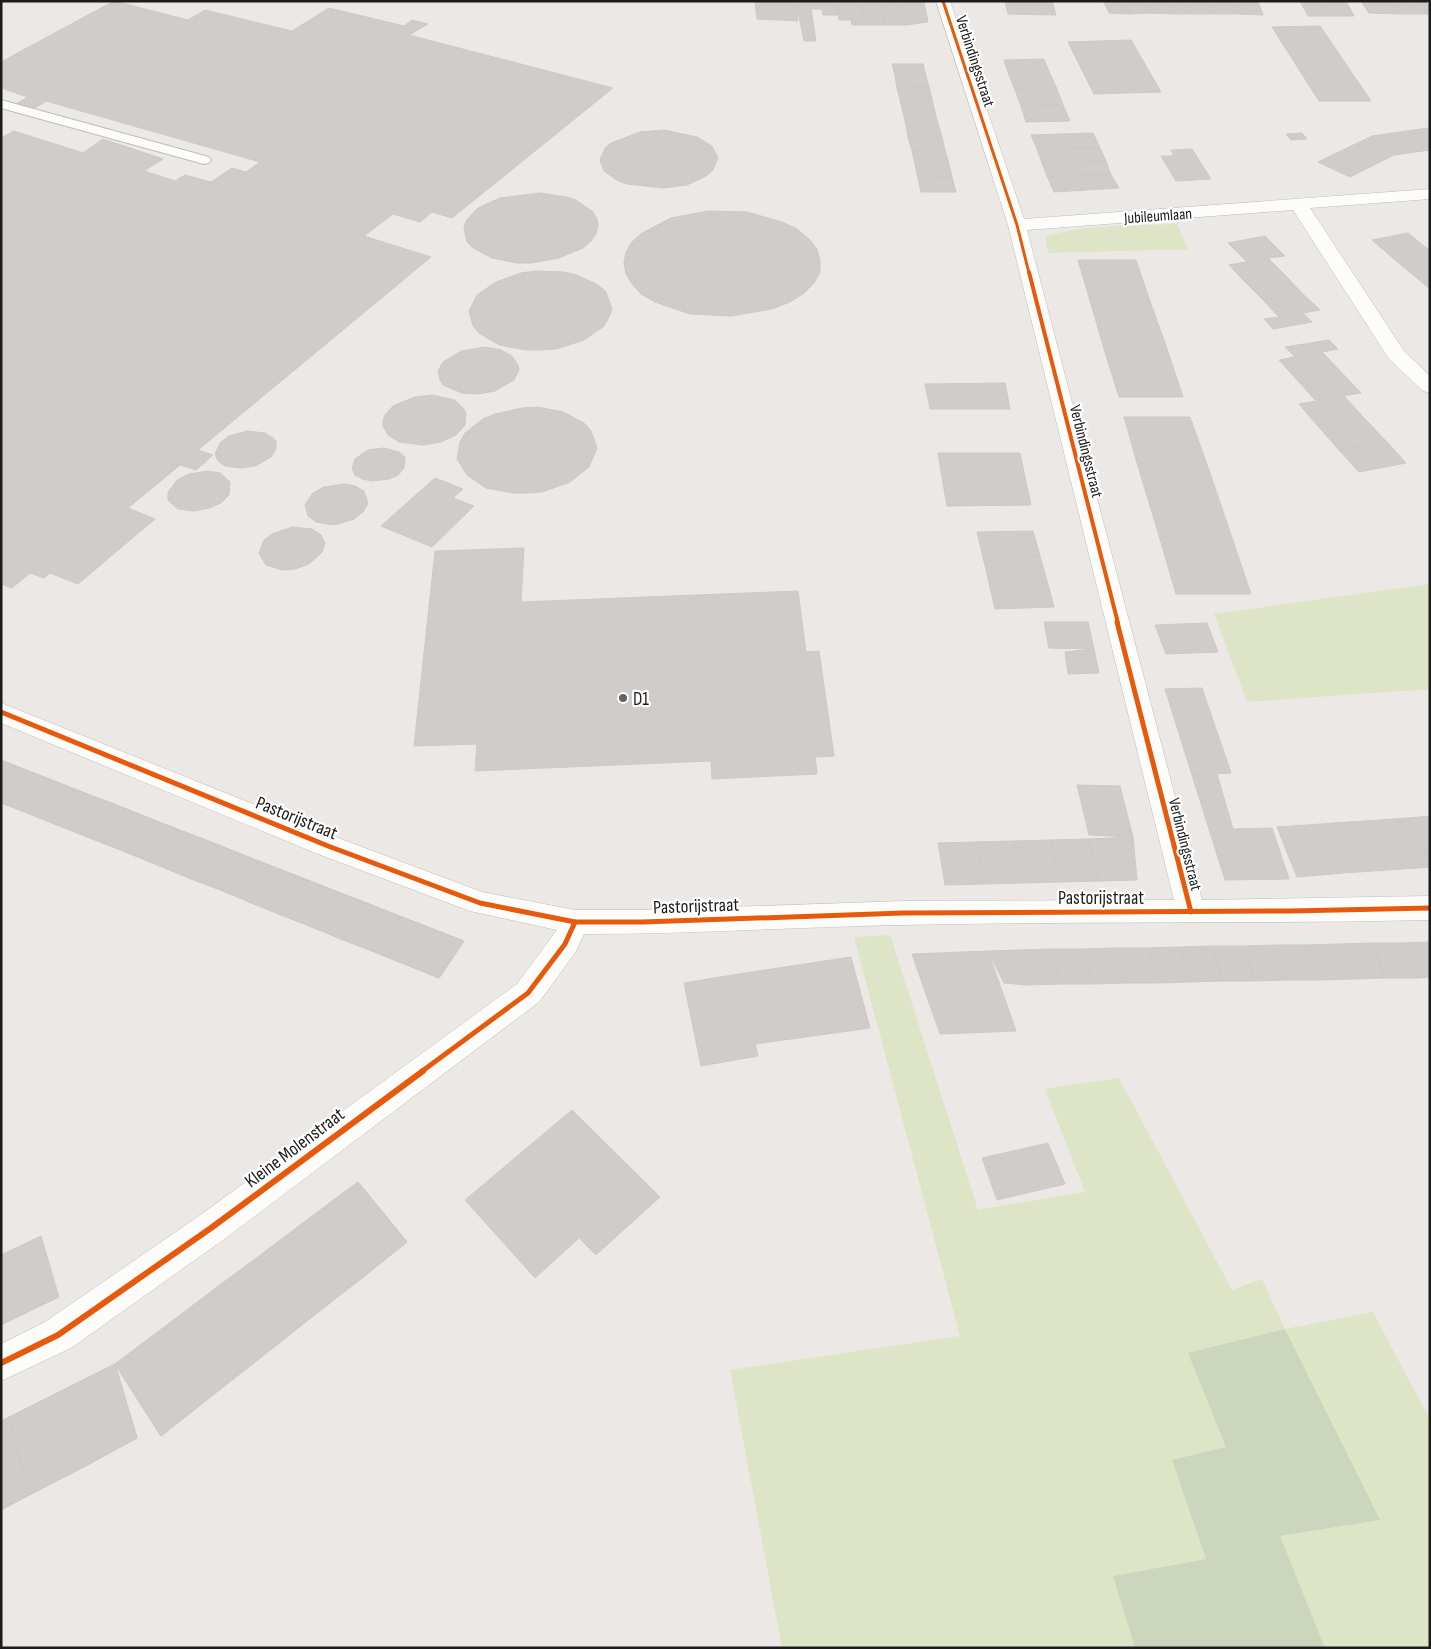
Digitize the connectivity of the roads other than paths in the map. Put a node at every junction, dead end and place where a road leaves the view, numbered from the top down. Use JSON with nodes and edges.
{"nodes":[{"id":1,"x":943,"y":1,"type":"edge"},
{"id":2,"x":1,"y":104,"type":"edge"},
{"id":3,"x":204,"y":160,"type":"dead end"},
{"id":4,"x":1430,"y":194,"type":"edge"},
{"id":5,"x":1299,"y":205,"type":"junction"},
{"id":6,"x":1017,"y":225,"type":"junction"},
{"id":7,"x":1430,"y":387,"type":"edge"},
{"id":8,"x":1,"y":712,"type":"edge"},
{"id":9,"x":1430,"y":908,"type":"edge"},
{"id":10,"x":1191,"y":912,"type":"junction"},
{"id":11,"x":574,"y":922,"type":"junction"},
{"id":12,"x":1,"y":1363,"type":"edge"}],
"edges":[{"from":1,"to":6,"type":"street","name":"Verbindingsstraat"},
{"from":2,"to":3,"type":"lane"},
{"from":4,"to":5,"type":"street","name":"Jubileumlaan"},
{"from":5,"to":6,"type":"street","name":"Jubileumlaan"},
{"from":5,"to":7,"type":"street"},
{"from":6,"to":10,"type":"street","name":"Verbindingsstraat"},
{"from":8,"to":11,"type":"street","name":"Pastorijstraat"},
{"from":9,"to":10,"type":"street","name":"Pastorijstraat"},
{"from":10,"to":11,"type":"street","name":"Pastorijstraat"},
{"from":11,"to":12,"type":"street","name":"Kleine Molenstraat"}]}
